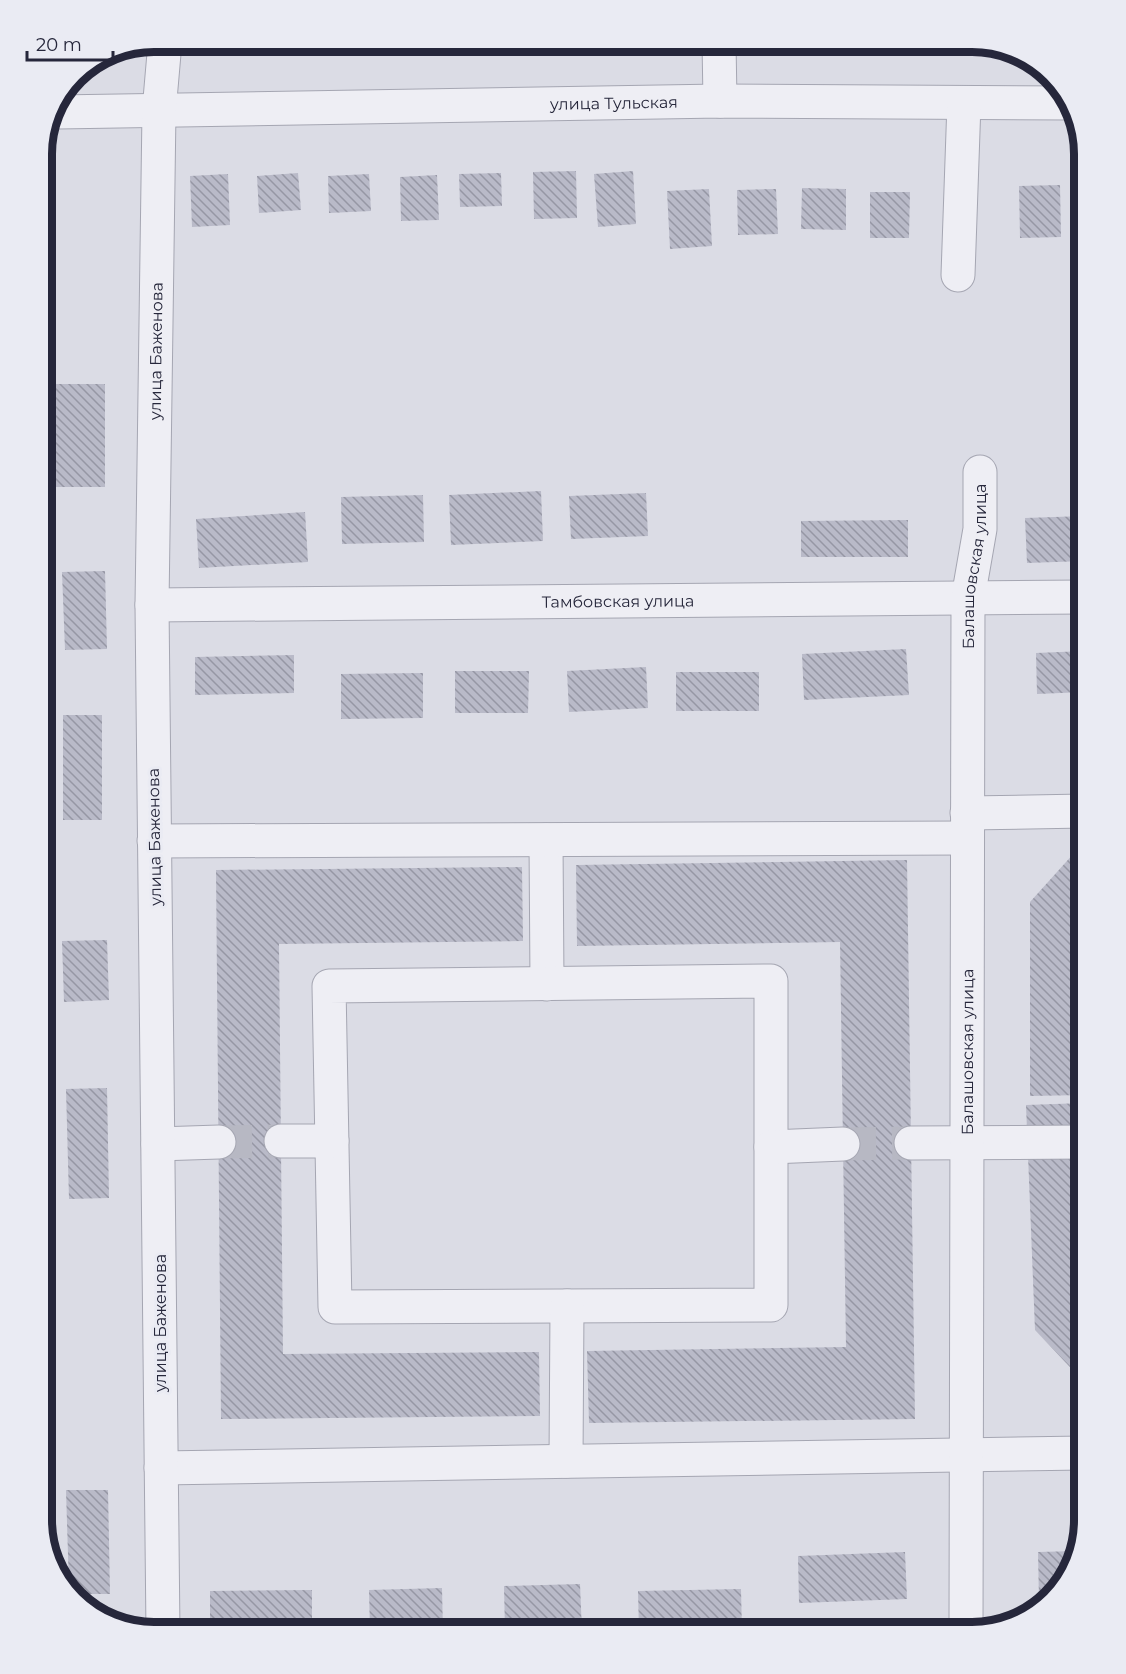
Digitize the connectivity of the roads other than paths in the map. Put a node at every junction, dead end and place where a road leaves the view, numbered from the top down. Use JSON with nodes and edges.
{"nodes":[{"id":1,"x":164,"y":52,"type":"edge"},
{"id":2,"x":719,"y":53,"type":"edge"},
{"id":3,"x":720,"y":101,"type":"junction"},
{"id":4,"x":964,"y":103,"type":"junction"},
{"id":5,"x":1059,"y":103,"type":"edge"},
{"id":6,"x":159,"y":111,"type":"junction"},
{"id":7,"x":62,"y":112,"type":"edge"},
{"id":8,"x":958,"y":275,"type":"dead end"},
{"id":9,"x":980,"y":472,"type":"dead end"},
{"id":10,"x":1073,"y":597,"type":"edge"},
{"id":11,"x":968,"y":598,"type":"junction"},
{"id":12,"x":152,"y":605,"type":"junction"},
{"id":13,"x":1073,"y":812,"type":"edge"},
{"id":14,"x":967,"y":825,"type":"junction"},
{"id":15,"x":546,"y":840,"type":"junction"},
{"id":16,"x":154,"y":841,"type":"junction"},
{"id":17,"x":547,"y":984,"type":"junction"},
{"id":18,"x":281,"y":1141,"type":"tunnel mouth"},
{"id":19,"x":332,"y":1141,"type":"junction"},
{"id":20,"x":219,"y":1142,"type":"tunnel mouth"},
{"id":21,"x":967,"y":1142,"type":"junction"},
{"id":22,"x":1073,"y":1142,"type":"edge"},
{"id":23,"x":911,"y":1143,"type":"tunnel mouth"},
{"id":24,"x":158,"y":1144,"type":"junction"},
{"id":25,"x":843,"y":1144,"type":"tunnel mouth"},
{"id":26,"x":771,"y":1147,"type":"junction"},
{"id":27,"x":567,"y":1306,"type":"junction"},
{"id":28,"x":967,"y":1453,"type":"junction"},
{"id":29,"x":1073,"y":1453,"type":"edge"},
{"id":30,"x":566,"y":1461,"type":"junction"},
{"id":31,"x":161,"y":1468,"type":"junction"},
{"id":32,"x":163,"y":1621,"type":"edge"},
{"id":33,"x":966,"y":1622,"type":"edge"}],
"edges":[{"from":1,"to":6,"type":"street","name":"улица Баженова"},
{"from":2,"to":3,"type":"street"},
{"from":3,"to":4,"type":"street","name":"улица Тульская"},
{"from":3,"to":6,"type":"street","name":"улица Тульская"},
{"from":4,"to":5,"type":"street","name":"улица Тульская"},
{"from":4,"to":8,"type":"street"},
{"from":6,"to":7,"type":"street","name":"улица Тульская"},
{"from":6,"to":12,"type":"street","name":"улица Баженова"},
{"from":9,"to":11,"type":"street","name":"Балашовская улица"},
{"from":10,"to":11,"type":"street","name":"Тамбовская улица"},
{"from":11,"to":12,"type":"street","name":"Тамбовская улица"},
{"from":11,"to":14,"type":"street","name":"Балашовская улица"},
{"from":12,"to":16,"type":"street","name":"улица Баженова"},
{"from":13,"to":14,"type":"street"},
{"from":14,"to":15,"type":"street"},
{"from":14,"to":21,"type":"street","name":"Балашовская улица"},
{"from":15,"to":16,"type":"street"},
{"from":15,"to":17,"type":"street"},
{"from":16,"to":24,"type":"street","name":"улица Баженова"},
{"from":17,"to":19,"type":"street"},
{"from":17,"to":26,"type":"street"},
{"from":18,"to":19,"type":"street"},
{"from":19,"to":27,"type":"street"},
{"from":20,"to":24,"type":"street"},
{"from":21,"to":22,"type":"street"},
{"from":21,"to":23,"type":"street"},
{"from":21,"to":28,"type":"street","name":"Балашовская улица"},
{"from":24,"to":31,"type":"street","name":"улица Баженова"},
{"from":25,"to":26,"type":"street"},
{"from":26,"to":27,"type":"street"},
{"from":27,"to":30,"type":"street"},
{"from":28,"to":29,"type":"street"},
{"from":28,"to":30,"type":"street"},
{"from":28,"to":33,"type":"street","name":"Балашовская улица"},
{"from":30,"to":31,"type":"street"},
{"from":31,"to":32,"type":"street","name":"улица Баженова"}]}
